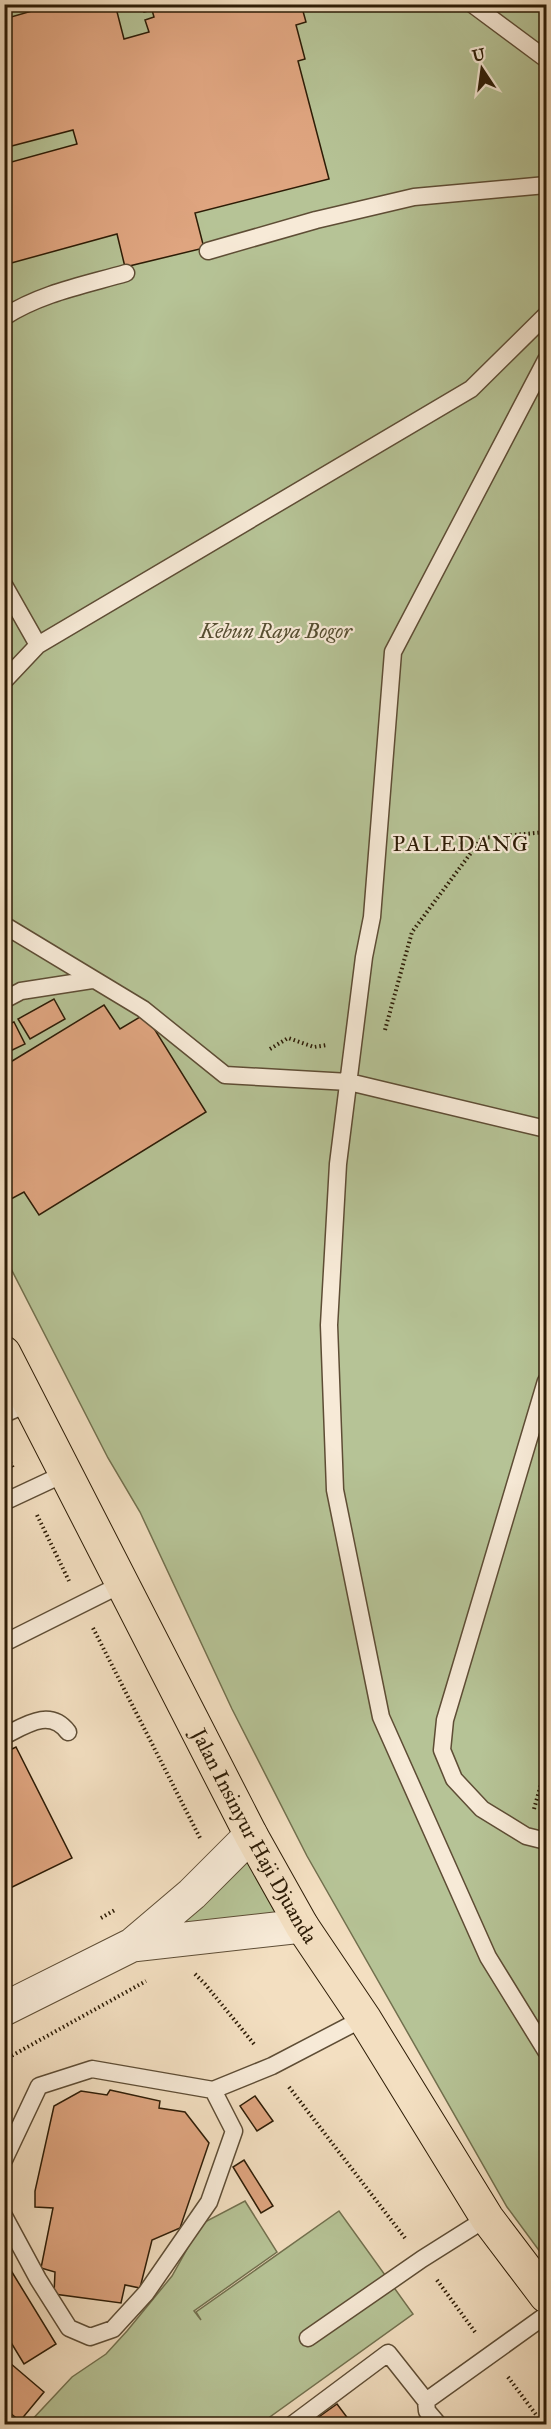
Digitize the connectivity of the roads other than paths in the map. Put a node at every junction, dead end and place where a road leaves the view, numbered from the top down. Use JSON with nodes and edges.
{"nodes":[{"id":1,"x":472,"y":4,"type":"edge"},
{"id":2,"x":546,"y":59,"type":"edge"},
{"id":3,"x":546,"y":186,"type":"edge"},
{"id":4,"x":207,"y":251,"type":"dead end"},
{"id":5,"x":126,"y":273,"type":"dead end"},
{"id":6,"x":546,"y":315,"type":"edge"},
{"id":7,"x":4,"y":317,"type":"edge"},
{"id":8,"x":546,"y":360,"type":"edge"},
{"id":9,"x":4,"y":585,"type":"edge"},
{"id":10,"x":38,"y":645,"type":"junction"},
{"id":11,"x":4,"y":681,"type":"edge"},
{"id":12,"x":4,"y":925,"type":"edge"},
{"id":13,"x":92,"y":980,"type":"junction"},
{"id":14,"x":4,"y":1000,"type":"edge"},
{"id":15,"x":349,"y":1082,"type":"junction"},
{"id":16,"x":546,"y":1129,"type":"edge"},
{"id":17,"x":546,"y":1381,"type":"edge"},
{"id":18,"x":12,"y":1387,"type":"edge"},
{"id":19,"x":66,"y":1473,"type":"junction"},
{"id":20,"x":4,"y":1502,"type":"edge"},
{"id":21,"x":122,"y":1584,"type":"junction"},
{"id":22,"x":4,"y":1643,"type":"edge"},
{"id":23,"x":68,"y":1732,"type":"dead end"},
{"id":24,"x":4,"y":1736,"type":"edge"},
{"id":25,"x":251,"y":1835,"type":"junction"},
{"id":26,"x":546,"y":1841,"type":"edge"},
{"id":27,"x":302,"y":1926,"type":"junction"},
{"id":28,"x":132,"y":1945,"type":"junction"},
{"id":29,"x":4,"y":2009,"type":"edge"},
{"id":30,"x":364,"y":2018,"type":"junction"},
{"id":31,"x":546,"y":2051,"type":"edge"},
{"id":32,"x":213,"y":2090,"type":"junction"},
{"id":33,"x":4,"y":2160,"type":"edge"},
{"id":34,"x":4,"y":2216,"type":"edge"},
{"id":35,"x":487,"y":2218,"type":"junction"},
{"id":36,"x":546,"y":2296,"type":"edge"},
{"id":37,"x":546,"y":2315,"type":"edge"},
{"id":38,"x":308,"y":2338,"type":"dead end"},
{"id":39,"x":426,"y":2401,"type":"junction"},
{"id":40,"x":293,"y":2424,"type":"edge"},
{"id":41,"x":438,"y":2424,"type":"edge"}],
"edges":[{"from":1,"to":2,"type":"lane"},
{"from":3,"to":4,"type":"lane"},
{"from":5,"to":7,"type":"lane"},
{"from":6,"to":10,"type":"lane"},
{"from":8,"to":15,"type":"lane"},
{"from":9,"to":10,"type":"lane"},
{"from":10,"to":11,"type":"lane"},
{"from":12,"to":13,"type":"lane"},
{"from":13,"to":14,"type":"lane"},
{"from":13,"to":15,"type":"lane"},
{"from":15,"to":16,"type":"lane"},
{"from":15,"to":31,"type":"lane"},
{"from":17,"to":26,"type":"lane"},
{"from":18,"to":19,"type":"main road","name":"Jalan Insinyur Haji Djuanda"},
{"from":19,"to":20,"type":"lane"},
{"from":19,"to":21,"type":"main road","name":"Jalan Insinyur Haji Djuanda"},
{"from":21,"to":22,"type":"lane"},
{"from":21,"to":25,"type":"main road","name":"Jalan Insinyur Haji Djuanda"},
{"from":23,"to":24,"type":"lane"},
{"from":25,"to":27,"type":"main road","name":"Jalan Insinyur Haji Djuanda"},
{"from":25,"to":28,"type":"street"},
{"from":27,"to":28,"type":"street"},
{"from":27,"to":30,"type":"main road","name":"Jalan Insinyur Haji Djuanda"},
{"from":28,"to":29,"type":"street"},
{"from":30,"to":32,"type":"lane"},
{"from":30,"to":35,"type":"main road","name":"Jalan Insinyur Haji Djuanda"},
{"from":32,"to":33,"type":"lane"},
{"from":32,"to":34,"type":"lane"},
{"from":35,"to":36,"type":"main road","name":"Jalan Insinyur Haji Djuanda"},
{"from":35,"to":38,"type":"lane"},
{"from":37,"to":39,"type":"lane"},
{"from":39,"to":40,"type":"lane"},
{"from":39,"to":41,"type":"lane"}]}
